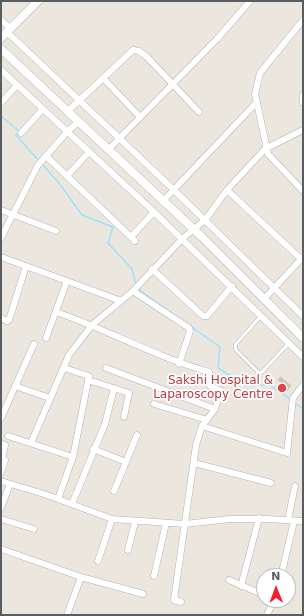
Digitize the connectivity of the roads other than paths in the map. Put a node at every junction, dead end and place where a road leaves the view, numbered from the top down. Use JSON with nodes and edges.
{"nodes":[{"id":1,"x":38,"y":1,"type":"edge"},
{"id":2,"x":250,"y":1,"type":"edge"},
{"id":3,"x":1,"y":20,"type":"edge"},
{"id":4,"x":303,"y":20,"type":"edge"},
{"id":5,"x":8,"y":30,"type":"junction"},
{"id":6,"x":1,"y":38,"type":"edge"},
{"id":7,"x":1,"y":49,"type":"edge"},
{"id":8,"x":1,"y":70,"type":"edge"},
{"id":9,"x":103,"y":78,"type":"junction"},
{"id":10,"x":173,"y":84,"type":"junction"},
{"id":11,"x":18,"y":85,"type":"junction"},
{"id":12,"x":303,"y":95,"type":"edge"},
{"id":13,"x":79,"y":100,"type":"junction"},
{"id":14,"x":1,"y":103,"type":"edge"},
{"id":15,"x":256,"y":103,"type":"junction"},
{"id":16,"x":303,"y":103,"type":"edge"},
{"id":17,"x":43,"y":109,"type":"junction"},
{"id":18,"x":68,"y":111,"type":"junction"},
{"id":19,"x":199,"y":112,"type":"dead end"},
{"id":20,"x":140,"y":117,"type":"junction"},
{"id":21,"x":79,"y":121,"type":"junction"},
{"id":22,"x":303,"y":130,"type":"edge"},
{"id":23,"x":67,"y":132,"type":"junction"},
{"id":24,"x":21,"y":133,"type":"dead end"},
{"id":25,"x":120,"y":138,"type":"junction"},
{"id":26,"x":109,"y":149,"type":"junction"},
{"id":27,"x":266,"y":149,"type":"junction"},
{"id":28,"x":89,"y":152,"type":"junction"},
{"id":29,"x":42,"y":161,"type":"junction"},
{"id":30,"x":67,"y":176,"type":"junction"},
{"id":31,"x":174,"y":190,"type":"junction"},
{"id":32,"x":227,"y":190,"type":"junction"},
{"id":33,"x":303,"y":191,"type":"edge"},
{"id":34,"x":163,"y":201,"type":"junction"},
{"id":35,"x":1,"y":210,"type":"edge"},
{"id":36,"x":154,"y":212,"type":"junction"},
{"id":37,"x":13,"y":214,"type":"junction"},
{"id":38,"x":205,"y":220,"type":"junction"},
{"id":39,"x":193,"y":229,"type":"junction"},
{"id":40,"x":56,"y":231,"type":"dead end"},
{"id":41,"x":1,"y":238,"type":"edge"},
{"id":42,"x":182,"y":239,"type":"junction"},
{"id":43,"x":1,"y":257,"type":"edge"},
{"id":44,"x":302,"y":258,"type":"edge"},
{"id":45,"x":26,"y":266,"type":"junction"},
{"id":46,"x":152,"y":269,"type":"junction"},
{"id":47,"x":68,"y":281,"type":"junction"},
{"id":48,"x":232,"y":286,"type":"junction"},
{"id":49,"x":274,"y":288,"type":"junction"},
{"id":50,"x":133,"y":291,"type":"junction"},
{"id":51,"x":264,"y":299,"type":"junction"},
{"id":52,"x":121,"y":301,"type":"junction"},
{"id":53,"x":56,"y":312,"type":"junction"},
{"id":54,"x":261,"y":316,"type":"junction"},
{"id":55,"x":303,"y":316,"type":"edge"},
{"id":56,"x":2,"y":319,"type":"edge"},
{"id":57,"x":92,"y":325,"type":"junction"},
{"id":58,"x":1,"y":326,"type":"edge"},
{"id":59,"x":46,"y":338,"type":"dead end"},
{"id":60,"x":303,"y":338,"type":"edge"},
{"id":61,"x":289,"y":343,"type":"junction"},
{"id":62,"x":34,"y":344,"type":"dead end"},
{"id":63,"x":303,"y":357,"type":"edge"},
{"id":64,"x":180,"y":364,"type":"junction"},
{"id":65,"x":64,"y":368,"type":"junction"},
{"id":66,"x":106,"y":368,"type":"dead end"},
{"id":67,"x":88,"y":380,"type":"junction"},
{"id":68,"x":303,"y":385,"type":"edge"},
{"id":69,"x":16,"y":386,"type":"junction"},
{"id":70,"x":114,"y":388,"type":"junction"},
{"id":71,"x":50,"y":398,"type":"junction"},
{"id":72,"x":154,"y":404,"type":"dead end"},
{"id":73,"x":215,"y":409,"type":"junction"},
{"id":74,"x":124,"y":417,"type":"dead end"},
{"id":75,"x":1,"y":418,"type":"edge"},
{"id":76,"x":207,"y":420,"type":"junction"},
{"id":77,"x":202,"y":426,"type":"junction"},
{"id":78,"x":138,"y":435,"type":"dead end"},
{"id":79,"x":8,"y":436,"type":"dead end"},
{"id":80,"x":31,"y":443,"type":"junction"},
{"id":81,"x":1,"y":444,"type":"edge"},
{"id":82,"x":93,"y":449,"type":"junction"},
{"id":83,"x":73,"y":457,"type":"junction"},
{"id":84,"x":126,"y":462,"type":"junction"},
{"id":85,"x":194,"y":463,"type":"junction"},
{"id":86,"x":1,"y":472,"type":"edge"},
{"id":87,"x":1,"y":482,"type":"edge"},
{"id":88,"x":271,"y":483,"type":"dead end"},
{"id":89,"x":10,"y":484,"type":"junction"},
{"id":90,"x":294,"y":486,"type":"dead end"},
{"id":91,"x":114,"y":491,"type":"dead end"},
{"id":92,"x":58,"y":499,"type":"junction"},
{"id":93,"x":72,"y":504,"type":"junction"},
{"id":94,"x":1,"y":508,"type":"edge"},
{"id":95,"x":259,"y":518,"type":"junction"},
{"id":96,"x":1,"y":519,"type":"edge"},
{"id":97,"x":112,"y":519,"type":"junction"},
{"id":98,"x":291,"y":520,"type":"junction"},
{"id":99,"x":303,"y":521,"type":"edge"},
{"id":100,"x":135,"y":522,"type":"junction"},
{"id":101,"x":166,"y":522,"type":"junction"},
{"id":102,"x":185,"y":524,"type":"junction"},
{"id":103,"x":34,"y":529,"type":"dead end"},
{"id":104,"x":1,"y":549,"type":"edge"},
{"id":105,"x":128,"y":550,"type":"dead end"},
{"id":106,"x":98,"y":561,"type":"dead end"},
{"id":107,"x":282,"y":568,"type":"edge"},
{"id":108,"x":154,"y":576,"type":"dead end"},
{"id":109,"x":81,"y":577,"type":"junction"},
{"id":110,"x":229,"y":580,"type":"dead end"},
{"id":111,"x":241,"y":586,"type":"junction"},
{"id":112,"x":256,"y":592,"type":"edge"},
{"id":113,"x":143,"y":594,"type":"dead end"},
{"id":114,"x":181,"y":602,"type":"dead end"},
{"id":115,"x":67,"y":615,"type":"edge"}],
"edges":[{"from":1,"to":5,"type":"main road"},
{"from":2,"to":10,"type":"street"},
{"from":3,"to":5,"type":"street"},
{"from":4,"to":15,"type":"street"},
{"from":5,"to":6,"type":"main road"},
{"from":5,"to":13,"type":"street"},
{"from":7,"to":18,"type":"main road"},
{"from":8,"to":11,"type":"street"},
{"from":9,"to":10,"type":"street"},
{"from":9,"to":13,"type":"street"},
{"from":9,"to":20,"type":"street"},
{"from":10,"to":19,"type":"street"},
{"from":10,"to":20,"type":"street"},
{"from":11,"to":14,"type":"street"},
{"from":11,"to":17,"type":"street"},
{"from":12,"to":16,"type":"street"},
{"from":13,"to":18,"type":"street"},
{"from":13,"to":25,"type":"street"},
{"from":15,"to":27,"type":"street"},
{"from":15,"to":31,"type":"street"},
{"from":17,"to":23,"type":"street"},
{"from":17,"to":24,"type":"street"},
{"from":18,"to":21,"type":"main road"},
{"from":20,"to":25,"type":"street"},
{"from":21,"to":23,"type":"street"},
{"from":21,"to":26,"type":"main road"},
{"from":22,"to":27,"type":"street"},
{"from":23,"to":28,"type":"street"},
{"from":23,"to":29,"type":"street"},
{"from":25,"to":26,"type":"street"},
{"from":25,"to":31,"type":"street"},
{"from":26,"to":34,"type":"main road"},
{"from":27,"to":32,"type":"street"},
{"from":27,"to":33,"type":"street"},
{"from":28,"to":30,"type":"street"},
{"from":28,"to":36,"type":"street"},
{"from":29,"to":30,"type":"street"},
{"from":29,"to":37,"type":"street"},
{"from":30,"to":36,"type":"street"},
{"from":31,"to":34,"type":"street"},
{"from":31,"to":38,"type":"street"},
{"from":32,"to":38,"type":"street"},
{"from":32,"to":44,"type":"street"},
{"from":34,"to":39,"type":"main road"},
{"from":35,"to":37,"type":"street"},
{"from":36,"to":42,"type":"street"},
{"from":37,"to":40,"type":"street"},
{"from":37,"to":41,"type":"street"},
{"from":38,"to":39,"type":"street"},
{"from":38,"to":49,"type":"street"},
{"from":39,"to":42,"type":"street"},
{"from":39,"to":51,"type":"main road"},
{"from":42,"to":46,"type":"street"},
{"from":42,"to":48,"type":"street"},
{"from":43,"to":45,"type":"street"},
{"from":44,"to":49,"type":"street"},
{"from":45,"to":47,"type":"street"},
{"from":45,"to":56,"type":"street"},
{"from":46,"to":48,"type":"street"},
{"from":46,"to":50,"type":"street"},
{"from":47,"to":52,"type":"street"},
{"from":47,"to":53,"type":"street"},
{"from":48,"to":54,"type":"street"},
{"from":49,"to":51,"type":"street"},
{"from":49,"to":55,"type":"street"},
{"from":50,"to":52,"type":"street"},
{"from":50,"to":64,"type":"street"},
{"from":51,"to":60,"type":"main road"},
{"from":52,"to":57,"type":"street"},
{"from":53,"to":57,"type":"street"},
{"from":53,"to":59,"type":"street"},
{"from":54,"to":61,"type":"street"},
{"from":54,"to":61,"type":"lane"},
{"from":56,"to":58,"type":"street"},
{"from":57,"to":64,"type":"street"},
{"from":57,"to":65,"type":"street"},
{"from":61,"to":63,"type":"street"},
{"from":62,"to":69,"type":"street"},
{"from":64,"to":73,"type":"street"},
{"from":65,"to":67,"type":"street"},
{"from":65,"to":71,"type":"street"},
{"from":66,"to":73,"type":"street"},
{"from":67,"to":70,"type":"street"},
{"from":67,"to":83,"type":"street"},
{"from":68,"to":77,"type":"street"},
{"from":69,"to":71,"type":"street"},
{"from":69,"to":75,"type":"street"},
{"from":70,"to":74,"type":"street"},
{"from":70,"to":82,"type":"street"},
{"from":71,"to":80,"type":"street"},
{"from":72,"to":76,"type":"street"},
{"from":73,"to":76,"type":"street"},
{"from":76,"to":77,"type":"street"},
{"from":77,"to":85,"type":"street"},
{"from":78,"to":84,"type":"street"},
{"from":79,"to":80,"type":"street"},
{"from":80,"to":83,"type":"street"},
{"from":81,"to":86,"type":"street"},
{"from":82,"to":84,"type":"street"},
{"from":82,"to":93,"type":"street"},
{"from":83,"to":92,"type":"street"},
{"from":84,"to":91,"type":"street"},
{"from":85,"to":88,"type":"street"},
{"from":85,"to":102,"type":"street"},
{"from":87,"to":89,"type":"street"},
{"from":89,"to":92,"type":"street"},
{"from":89,"to":94,"type":"street"},
{"from":90,"to":98,"type":"street"},
{"from":92,"to":93,"type":"street"},
{"from":93,"to":97,"type":"street"},
{"from":95,"to":98,"type":"street"},
{"from":95,"to":102,"type":"street"},
{"from":95,"to":111,"type":"street"},
{"from":96,"to":103,"type":"street"},
{"from":97,"to":100,"type":"street"},
{"from":97,"to":106,"type":"street"},
{"from":98,"to":99,"type":"street"},
{"from":98,"to":107,"type":"street"},
{"from":100,"to":101,"type":"street"},
{"from":100,"to":105,"type":"street"},
{"from":101,"to":102,"type":"street"},
{"from":101,"to":108,"type":"street"},
{"from":102,"to":114,"type":"street"},
{"from":104,"to":109,"type":"street"},
{"from":109,"to":113,"type":"street"},
{"from":109,"to":115,"type":"street"},
{"from":110,"to":111,"type":"street"},
{"from":111,"to":112,"type":"street"}]}
